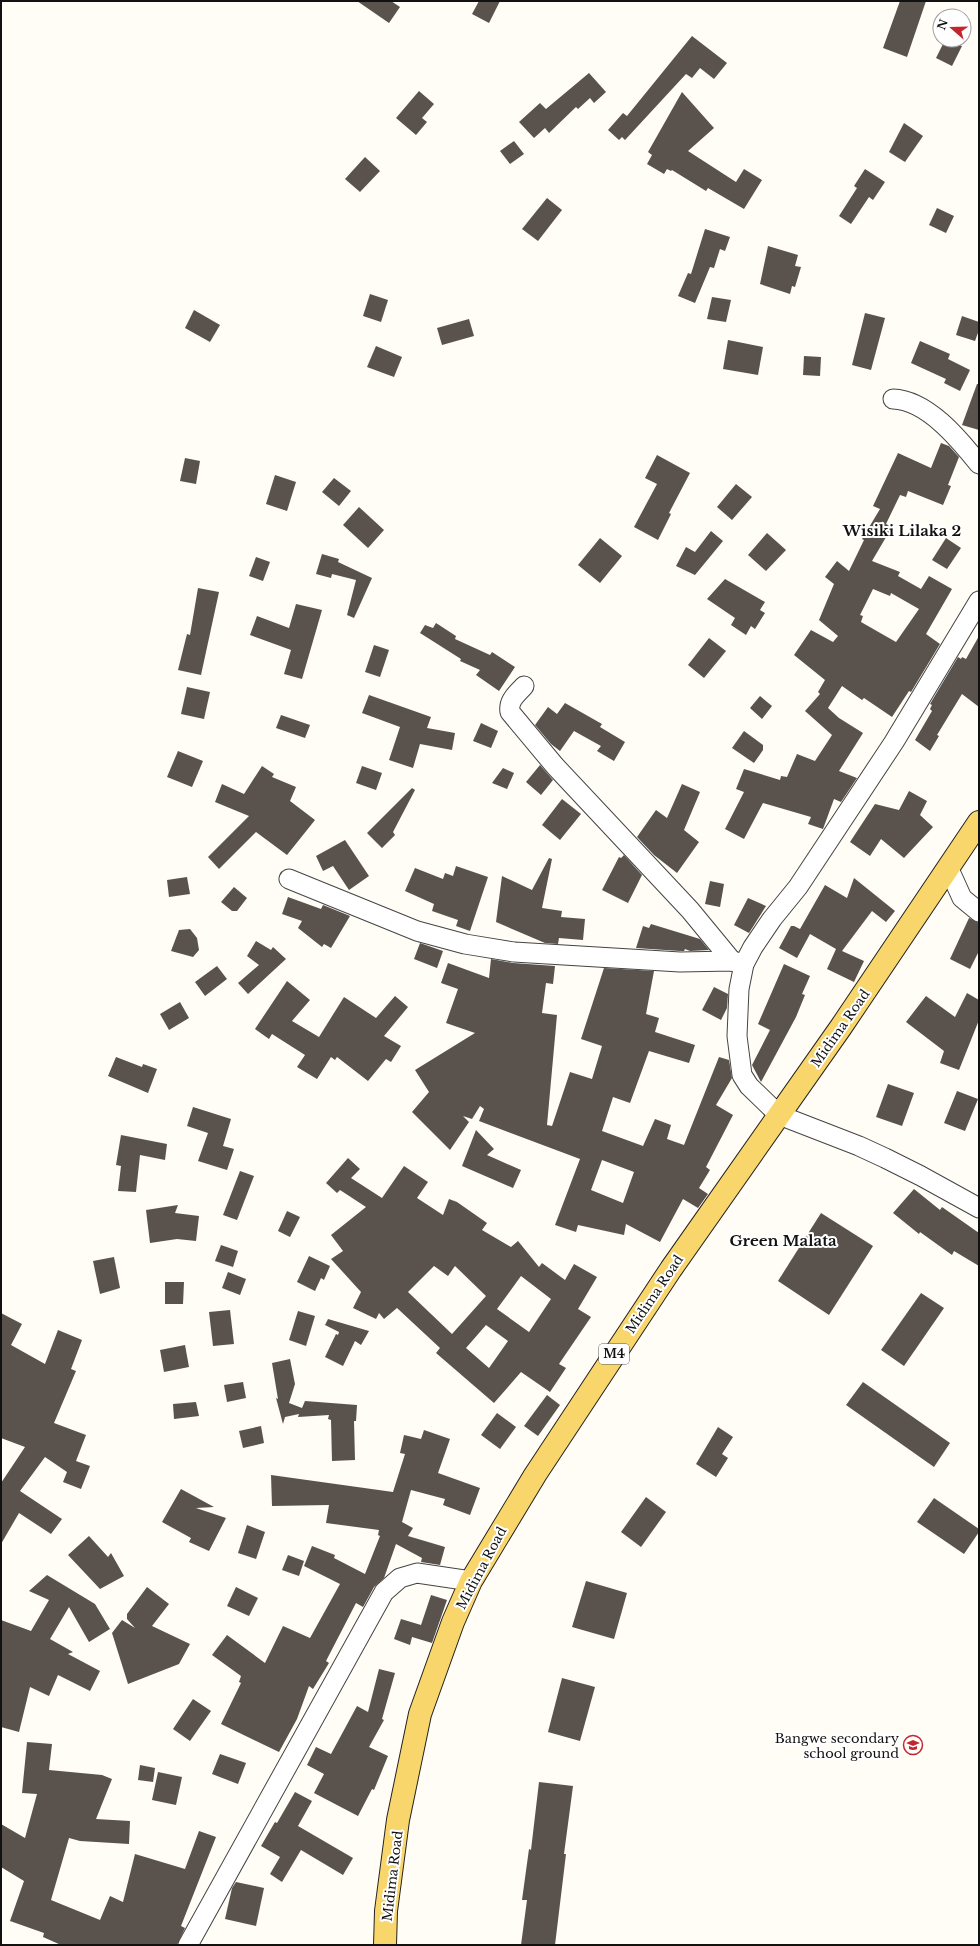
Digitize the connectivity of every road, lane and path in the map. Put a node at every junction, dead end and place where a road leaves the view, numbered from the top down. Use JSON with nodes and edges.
{"nodes":[{"id":1,"x":893,"y":399,"type":"dead end"},
{"id":2,"x":979,"y":464,"type":"edge"},
{"id":3,"x":979,"y":601,"type":"edge"},
{"id":4,"x":524,"y":686,"type":"dead end"},
{"id":5,"x":979,"y":822,"type":"edge"},
{"id":6,"x":948,"y":867,"type":"junction"},
{"id":7,"x":289,"y":879,"type":"dead end"},
{"id":8,"x":979,"y":912,"type":"edge"},
{"id":9,"x":738,"y":962,"type":"junction"},
{"id":10,"x":779,"y":1115,"type":"junction"},
{"id":11,"x":979,"y":1208,"type":"edge"},
{"id":12,"x":470,"y":1581,"type":"junction"},
{"id":13,"x":188,"y":1945,"type":"edge"},
{"id":14,"x":385,"y":1945,"type":"edge"}],
"edges":[{"from":1,"to":2,"type":"street"},
{"from":3,"to":9,"type":"street"},
{"from":4,"to":9,"type":"street"},
{"from":5,"to":6,"type":"main road","name":"Midima Road","number":"M4"},
{"from":6,"to":8,"type":"street"},
{"from":6,"to":10,"type":"main road","name":"Midima Road","number":"M4"},
{"from":7,"to":9,"type":"street"},
{"from":9,"to":10,"type":"street"},
{"from":10,"to":11,"type":"street"},
{"from":10,"to":12,"type":"main road","name":"Midima Road","number":"M4"},
{"from":12,"to":13,"type":"street"},
{"from":12,"to":14,"type":"main road","name":"Midima Road","number":"M4"}]}
